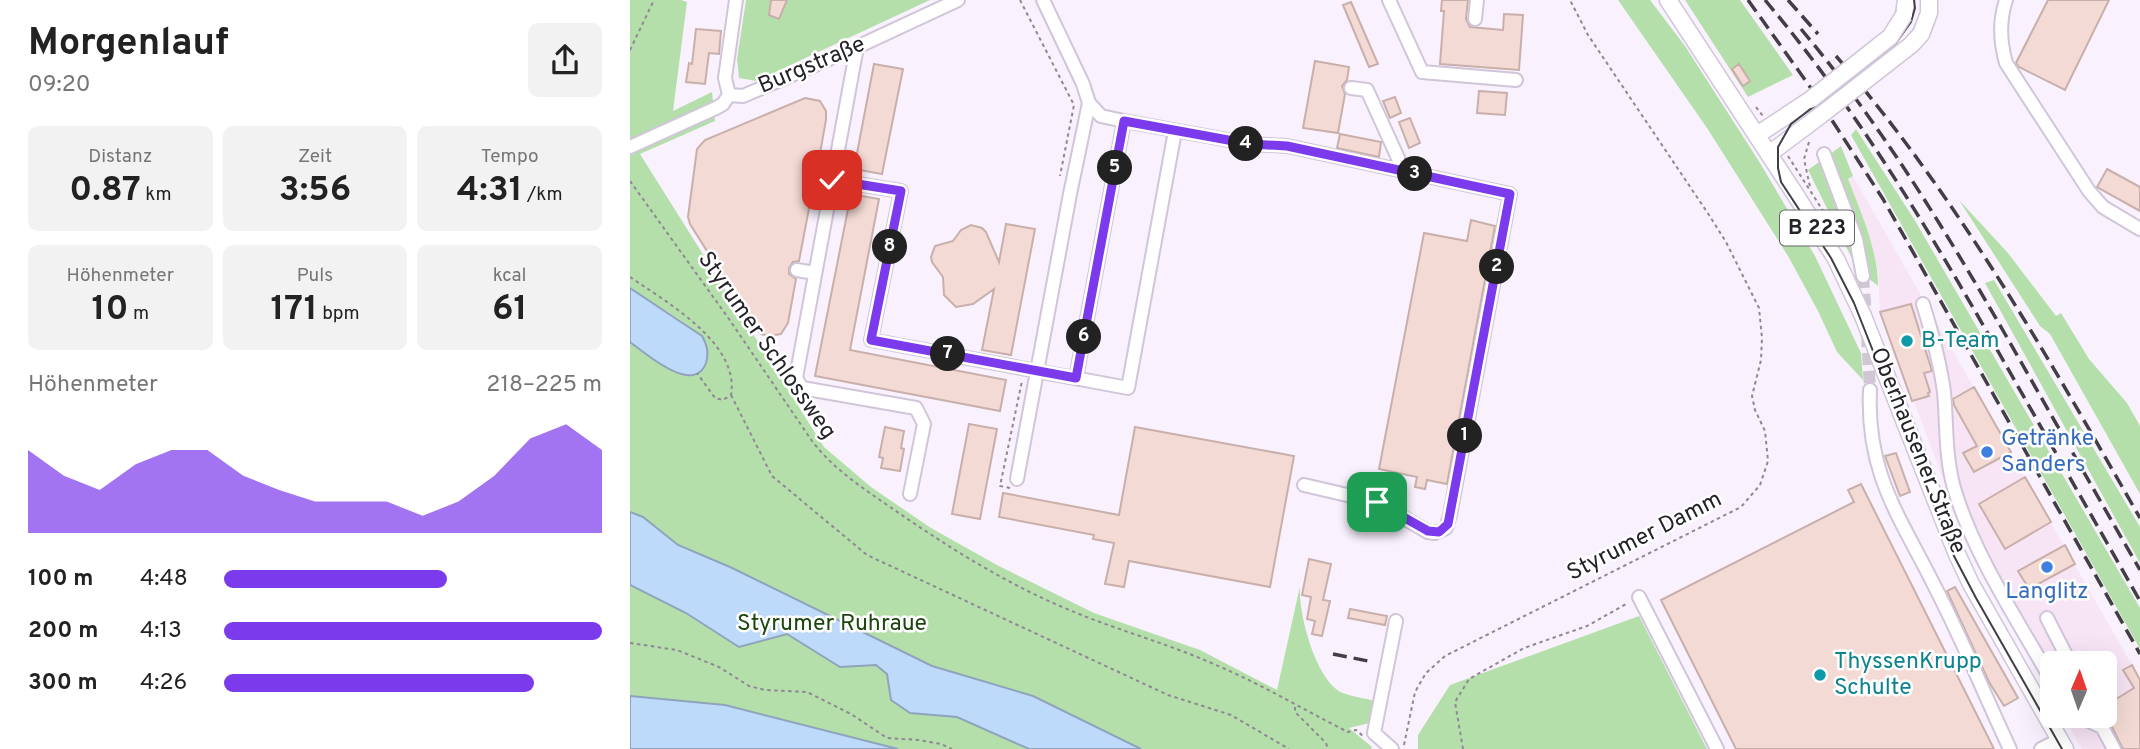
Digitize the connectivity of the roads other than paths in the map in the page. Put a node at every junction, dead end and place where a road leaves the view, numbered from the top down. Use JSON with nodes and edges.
{"nodes":[{"id":1,"x":736,"y":0,"type":"edge"},
{"id":2,"x":958,"y":0,"type":"edge"},
{"id":3,"x":1043,"y":0,"type":"edge"},
{"id":4,"x":1389,"y":0,"type":"edge"},
{"id":5,"x":1477,"y":0,"type":"edge"},
{"id":6,"x":1668,"y":0,"type":"edge"},
{"id":7,"x":1929,"y":0,"type":"edge"},
{"id":8,"x":2006,"y":0,"type":"edge"},
{"id":9,"x":1905,"y":8,"type":"edge"},
{"id":10,"x":1475,"y":19,"type":"dead end"},
{"id":11,"x":857,"y":47,"type":"junction"},
{"id":12,"x":1516,"y":80,"type":"dead end"},
{"id":13,"x":1351,"y":88,"type":"dead end"},
{"id":14,"x":729,"y":95,"type":"junction"},
{"id":15,"x":1089,"y":103,"type":"junction"},
{"id":16,"x":1124,"y":121,"type":"junction"},
{"id":17,"x":1175,"y":131,"type":"junction"},
{"id":18,"x":1763,"y":145,"type":"junction"},
{"id":19,"x":630,"y":148,"type":"edge"},
{"id":20,"x":1824,"y":154,"type":"dead end"},
{"id":21,"x":817,"y":168,"type":"dead end"},
{"id":22,"x":1401,"y":171,"type":"junction"},
{"id":23,"x":833,"y":175,"type":"junction"},
{"id":24,"x":2140,"y":229,"type":"edge"},
{"id":25,"x":797,"y":270,"type":"dead end"},
{"id":26,"x":815,"y":273,"type":"junction"},
{"id":27,"x":1863,"y":276,"type":"tunnel mouth"},
{"id":28,"x":1923,"y":304,"type":"dead end"},
{"id":29,"x":1030,"y":370,"type":"junction"},
{"id":30,"x":1076,"y":378,"type":"junction"},
{"id":31,"x":1870,"y":390,"type":"tunnel mouth"},
{"id":32,"x":1017,"y":480,"type":"road end"},
{"id":33,"x":1304,"y":485,"type":"dead end"},
{"id":34,"x":910,"y":494,"type":"dead end"},
{"id":35,"x":1639,"y":597,"type":"road end"},
{"id":36,"x":2047,"y":618,"type":"dead end"},
{"id":37,"x":1396,"y":621,"type":"dead end"},
{"id":38,"x":2064,"y":651,"type":"edge"},
{"id":39,"x":2040,"y":660,"type":"edge"},
{"id":40,"x":2103,"y":728,"type":"edge"},
{"id":41,"x":2062,"y":744,"type":"edge"},
{"id":42,"x":1392,"y":749,"type":"edge"},
{"id":43,"x":1717,"y":749,"type":"edge"},
{"id":44,"x":2010,"y":749,"type":"edge"},
{"id":45,"x":2041,"y":749,"type":"edge"},
{"id":46,"x":2114,"y":749,"type":"edge"}],
"edges":[{"from":1,"to":14,"type":"street"},
{"from":2,"to":11,"type":"street","name":"Burgstraße"},
{"from":3,"to":15,"type":"street"},
{"from":4,"to":12,"type":"street"},
{"from":5,"to":10,"type":"street"},
{"from":6,"to":18,"type":"main road","name":"Oberhausener Straße"},
{"from":7,"to":18,"type":"main road","bridge":true},
{"from":8,"to":24,"type":"street"},
{"from":9,"to":18,"type":"main road","bridge":true},
{"from":11,"to":14,"type":"street","name":"Burgstraße"},
{"from":11,"to":23,"type":"street"},
{"from":13,"to":22,"type":"street"},
{"from":14,"to":19,"type":"street","name":"Burgstraße"},
{"from":15,"to":16,"type":"street"},
{"from":15,"to":29,"type":"street"},
{"from":16,"to":17,"type":"street"},
{"from":16,"to":30,"type":"street"},
{"from":17,"to":22,"type":"street"},
{"from":17,"to":30,"type":"street"},
{"from":18,"to":41,"type":"main road","name":"Oberhausener Straße","number":"B 223"},
{"from":20,"to":27,"type":"street"},
{"from":21,"to":23,"type":"street"},
{"from":22,"to":33,"type":"street"},
{"from":23,"to":26,"type":"street"},
{"from":23,"to":29,"type":"street"},
{"from":25,"to":26,"type":"street"},
{"from":26,"to":34,"type":"street"},
{"from":28,"to":39,"type":"street"},
{"from":29,"to":30,"type":"street"},
{"from":29,"to":32,"type":"street"},
{"from":31,"to":44,"type":"street"},
{"from":35,"to":43,"type":"street"},
{"from":36,"to":38,"type":"street"},
{"from":37,"to":42,"type":"street"},
{"from":40,"to":46,"type":"street"},
{"from":41,"to":45,"type":"street"}]}
